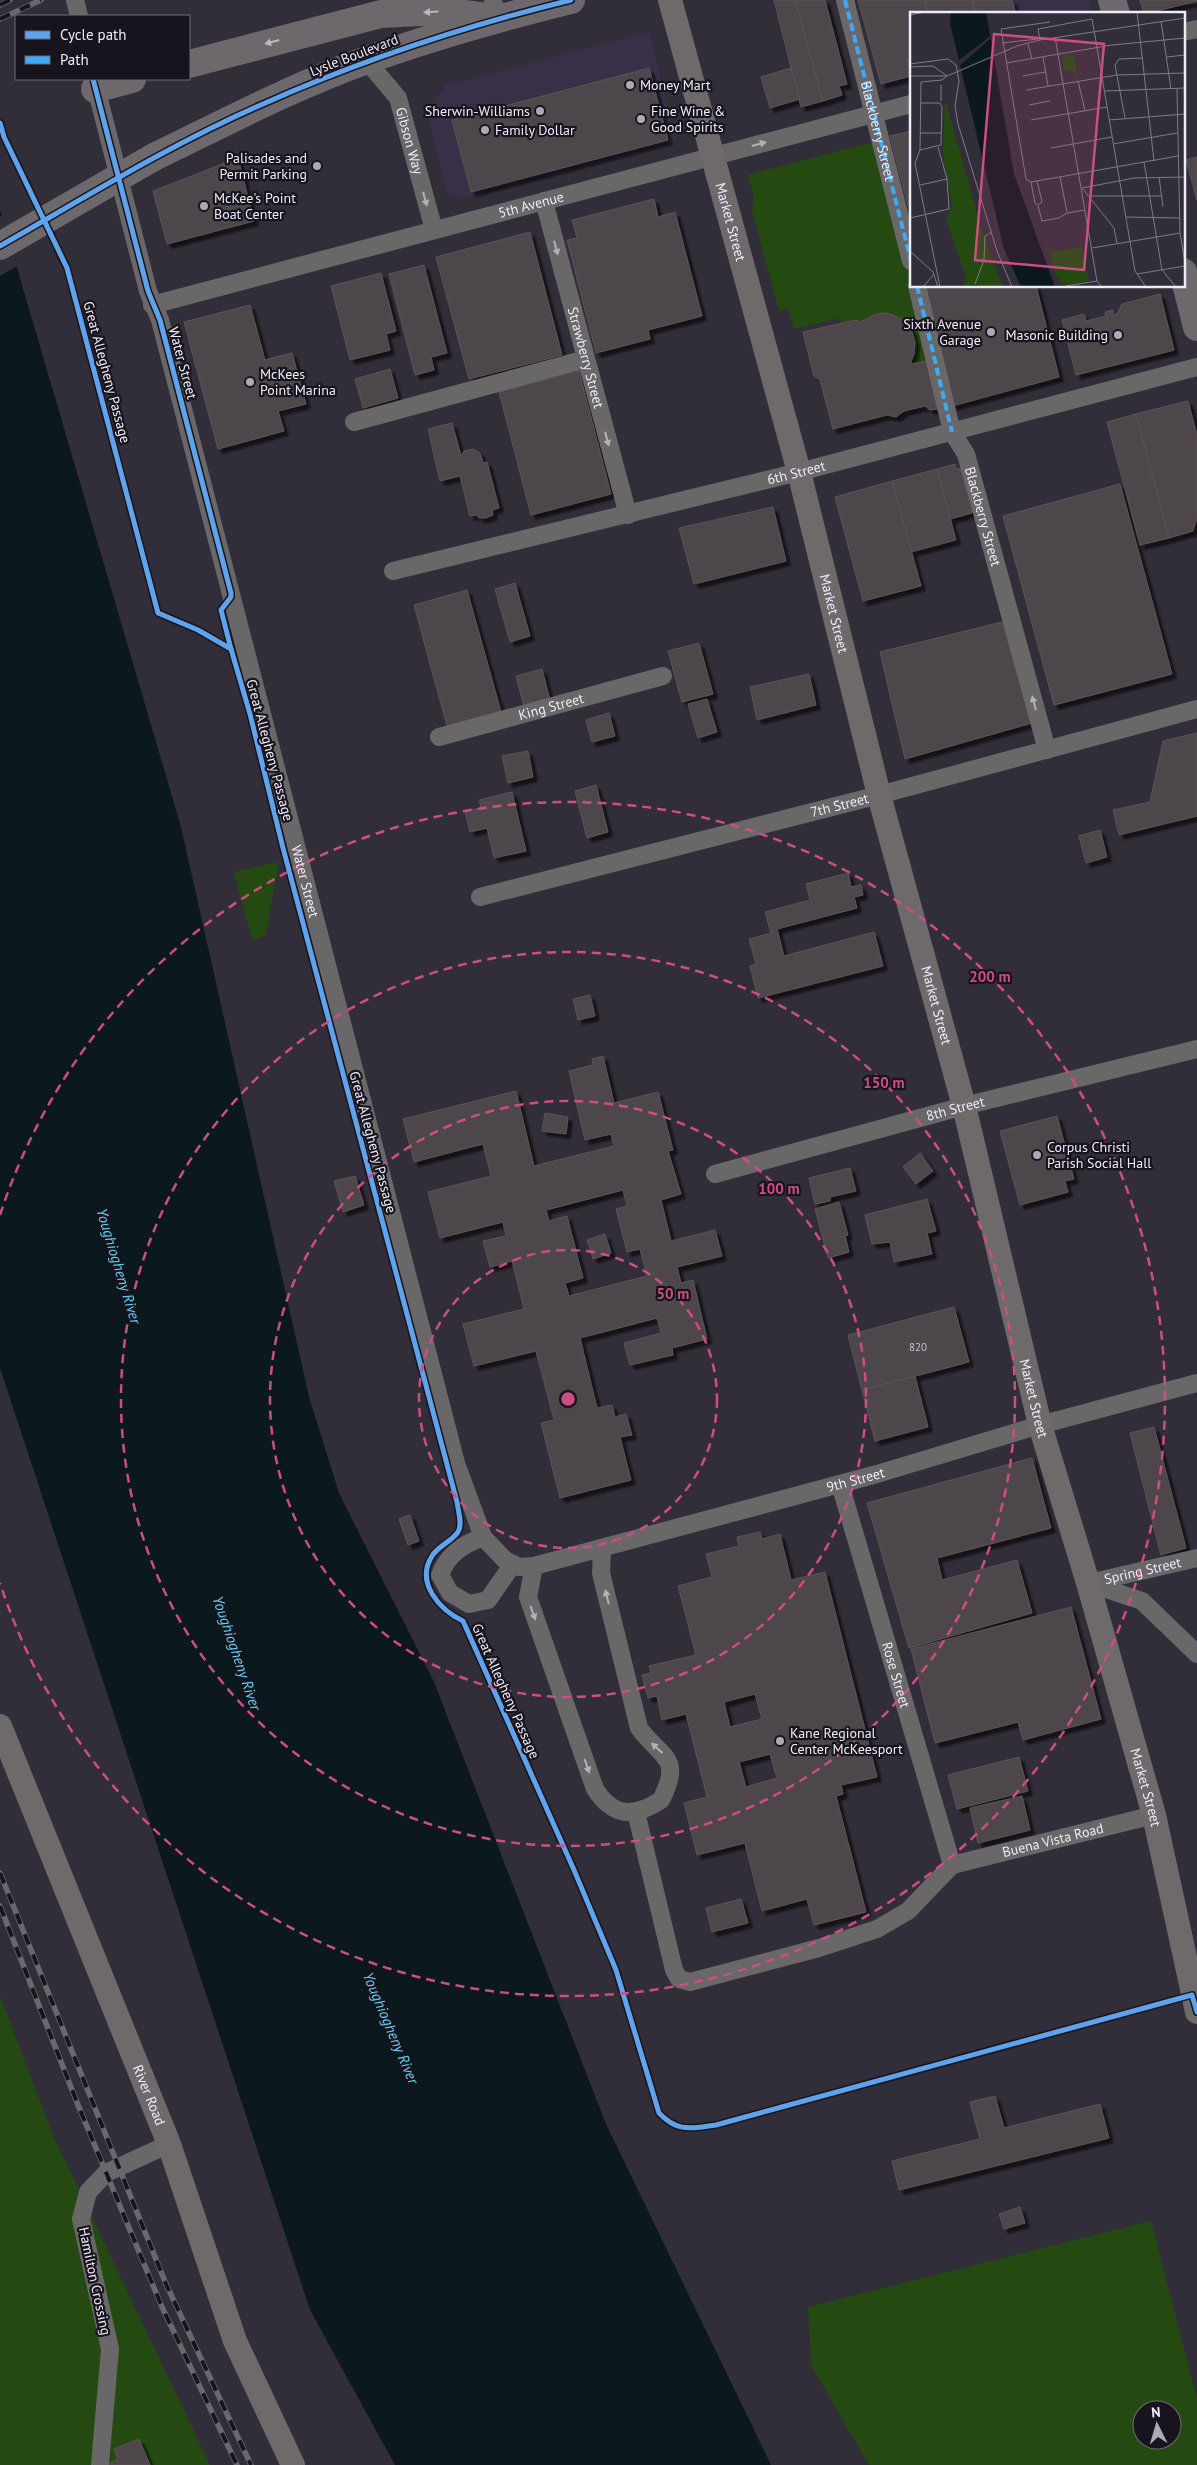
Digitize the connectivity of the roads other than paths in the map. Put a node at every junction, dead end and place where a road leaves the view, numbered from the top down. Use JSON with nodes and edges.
{"nodes":[{"id":1,"x":75,"y":0,"type":"edge"},
{"id":2,"x":571,"y":0,"type":"edge"},
{"id":3,"x":670,"y":0,"type":"edge"},
{"id":4,"x":845,"y":0,"type":"edge"},
{"id":5,"x":495,"y":9,"type":"edge"},
{"id":6,"x":79,"y":15,"type":"edge"},
{"id":7,"x":1197,"y":29,"type":"edge"},
{"id":8,"x":1184,"y":32,"type":"edge"},
{"id":9,"x":366,"y":60,"type":"junction"},
{"id":10,"x":190,"y":64,"type":"edge"},
{"id":11,"x":124,"y":80,"type":"edge"},
{"id":12,"x":94,"y":84,"type":"edge"},
{"id":13,"x":910,"y":104,"type":"edge"},
{"id":14,"x":875,"y":113,"type":"junction"},
{"id":15,"x":712,"y":156,"type":"junction"},
{"id":16,"x":544,"y":201,"type":"junction"},
{"id":17,"x":434,"y":230,"type":"junction"},
{"id":18,"x":0,"y":246,"type":"edge"},
{"id":19,"x":910,"y":257,"type":"edge"},
{"id":20,"x":1184,"y":276,"type":"edge"},
{"id":21,"x":917,"y":288,"type":"edge"},
{"id":22,"x":152,"y":305,"type":"junction"},
{"id":23,"x":1197,"y":327,"type":"edge"},
{"id":24,"x":586,"y":359,"type":"junction"},
{"id":25,"x":1197,"y":367,"type":"edge"},
{"id":26,"x":354,"y":422,"type":"dead end"},
{"id":27,"x":952,"y":432,"type":"junction"},
{"id":28,"x":799,"y":472,"type":"junction"},
{"id":29,"x":628,"y":515,"type":"junction"},
{"id":30,"x":393,"y":572,"type":"dead end"},
{"id":31,"x":663,"y":676,"type":"dead end"},
{"id":32,"x":1197,"y":709,"type":"edge"},
{"id":33,"x":438,"y":737,"type":"dead end"},
{"id":34,"x":1047,"y":750,"type":"junction"},
{"id":35,"x":879,"y":795,"type":"junction"},
{"id":36,"x":480,"y":897,"type":"dead end"},
{"id":37,"x":1197,"y":1049,"type":"edge"},
{"id":38,"x":964,"y":1106,"type":"junction"},
{"id":39,"x":715,"y":1174,"type":"dead end"},
{"id":40,"x":1197,"y":1383,"type":"edge"},
{"id":41,"x":1040,"y":1425,"type":"junction"},
{"id":42,"x":840,"y":1484,"type":"junction"},
{"id":43,"x":482,"y":1536,"type":"junction"},
{"id":44,"x":602,"y":1548,"type":"junction"},
{"id":45,"x":1197,"y":1558,"type":"edge"},
{"id":46,"x":513,"y":1564,"type":"junction"},
{"id":47,"x":534,"y":1566,"type":"junction"},
{"id":48,"x":1088,"y":1583,"type":"junction"},
{"id":49,"x":1197,"y":1654,"type":"edge"},
{"id":50,"x":0,"y":1726,"type":"edge"},
{"id":51,"x":636,"y":1812,"type":"junction"},
{"id":52,"x":1154,"y":1815,"type":"junction"},
{"id":53,"x":952,"y":1864,"type":"junction"},
{"id":54,"x":1197,"y":2012,"type":"edge"},
{"id":55,"x":169,"y":2144,"type":"junction"},
{"id":56,"x":100,"y":2465,"type":"edge"},
{"id":57,"x":293,"y":2465,"type":"edge"}],
"edges":[{"from":1,"to":6,"type":"street"},
{"from":2,"to":5,"type":"main road","name":"Lysle Boulevard"},
{"from":3,"to":15,"type":"main road","name":"Market Street"},
{"from":4,"to":14,"type":"street","name":"Blackberry Street"},
{"from":5,"to":9,"type":"main road","name":"Lysle Boulevard"},
{"from":5,"to":10,"type":"main road","one_way":true},
{"from":7,"to":8,"type":"street"},
{"from":9,"to":17,"type":"street","name":"Gibson Way","one_way":true},
{"from":9,"to":18,"type":"main road","name":"Lysle Boulevard","bridge":true},
{"from":11,"to":12,"type":"main road"},
{"from":12,"to":22,"type":"street","name":"Water Street"},
{"from":13,"to":14,"type":"street","name":"5th Avenue"},
{"from":15,"to":14,"type":"street","name":"5th Avenue","one_way":true},
{"from":14,"to":19,"type":"street","name":"Blackberry Street"},
{"from":15,"to":16,"type":"street","name":"5th Avenue"},
{"from":15,"to":28,"type":"main road","name":"Market Street"},
{"from":16,"to":17,"type":"street","name":"5th Avenue"},
{"from":16,"to":24,"type":"street","name":"Strawberry Street","one_way":true},
{"from":17,"to":22,"type":"street","name":"5th Avenue"},
{"from":20,"to":23,"type":"main road"},
{"from":21,"to":27,"type":"street","name":"Blackberry Street"},
{"from":22,"to":43,"type":"street","name":"Water Street"},
{"from":24,"to":26,"type":"street"},
{"from":24,"to":29,"type":"street","name":"Strawberry Street","one_way":true},
{"from":25,"to":27,"type":"street","name":"6th Street"},
{"from":27,"to":28,"type":"street","name":"6th Street"},
{"from":34,"to":27,"type":"street","name":"Blackberry Street","one_way":true},
{"from":28,"to":29,"type":"street","name":"6th Street"},
{"from":28,"to":35,"type":"main road","name":"Market Street"},
{"from":29,"to":30,"type":"street","name":"6th Street"},
{"from":31,"to":33,"type":"street","name":"King Street"},
{"from":32,"to":34,"type":"street","name":"7th Street"},
{"from":34,"to":35,"type":"street","name":"7th Street"},
{"from":35,"to":36,"type":"street","name":"7th Street"},
{"from":35,"to":38,"type":"main road","name":"Market Street"},
{"from":37,"to":38,"type":"street","name":"8th Street"},
{"from":38,"to":39,"type":"street","name":"8th Street"},
{"from":38,"to":41,"type":"main road","name":"Market Street"},
{"from":40,"to":41,"type":"street","name":"9th Street"},
{"from":41,"to":42,"type":"street","name":"9th Street"},
{"from":41,"to":48,"type":"main road","name":"Market Street"},
{"from":42,"to":44,"type":"street","name":"9th Street"},
{"from":42,"to":53,"type":"street","name":"Rose Street"},
{"from":43,"to":46,"type":"street"},
{"from":43,"to":46,"type":"street"},
{"from":44,"to":47,"type":"street","name":"9th Street"},
{"from":51,"to":44,"type":"street","one_way":true},
{"from":45,"to":48,"type":"street","name":"Spring Street"},
{"from":46,"to":47,"type":"street","name":"9th Street"},
{"from":47,"to":51,"type":"street","one_way":true},
{"from":48,"to":49,"type":"street"},
{"from":48,"to":52,"type":"main road","name":"Market Street"},
{"from":50,"to":55,"type":"main road","name":"River Road"},
{"from":51,"to":53,"type":"street"},
{"from":52,"to":53,"type":"street","name":"Buena Vista Road"},
{"from":52,"to":54,"type":"main road","name":"Market Street"},
{"from":55,"to":56,"type":"street","name":"Hamilton Crossing"},
{"from":55,"to":57,"type":"main road","name":"River Road"}]}
